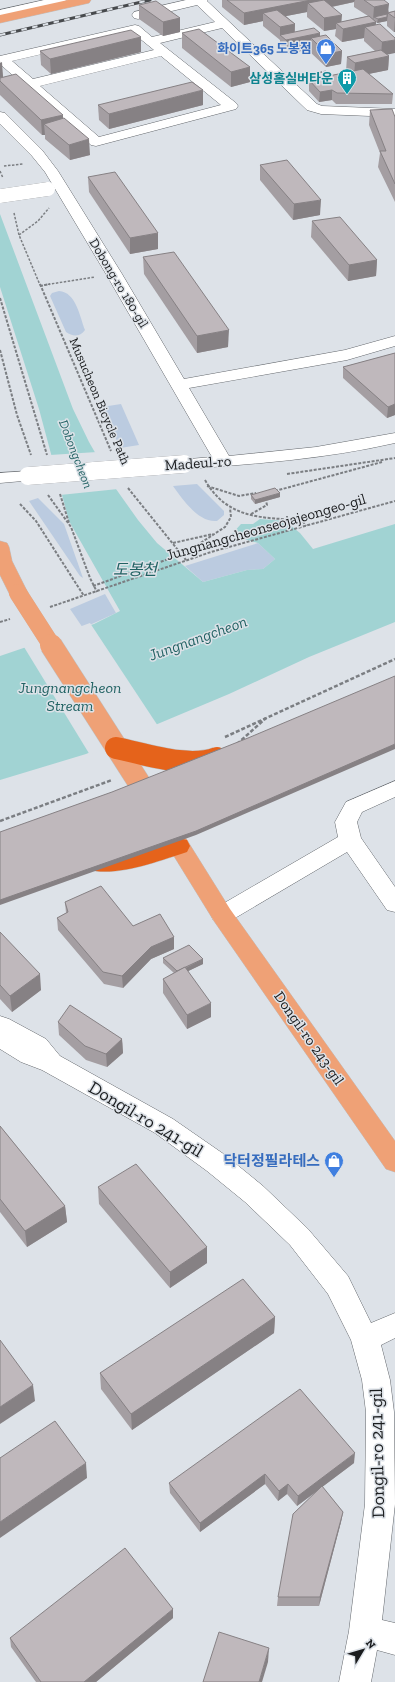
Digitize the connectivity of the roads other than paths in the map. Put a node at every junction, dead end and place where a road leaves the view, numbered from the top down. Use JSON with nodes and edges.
{"nodes":[{"id":1,"x":19,"y":0,"type":"edge"},
{"id":2,"x":40,"y":0,"type":"edge"},
{"id":3,"x":60,"y":0,"type":"edge"},
{"id":4,"x":85,"y":0,"type":"edge"},
{"id":5,"x":201,"y":0,"type":"edge"},
{"id":6,"x":0,"y":4,"type":"edge"},
{"id":7,"x":0,"y":9,"type":"edge"},
{"id":8,"x":0,"y":14,"type":"edge"},
{"id":9,"x":124,"y":18,"type":"dead end"},
{"id":10,"x":0,"y":19,"type":"edge"},
{"id":11,"x":224,"y":24,"type":"junction"},
{"id":12,"x":150,"y":41,"type":"junction"},
{"id":13,"x":163,"y":52,"type":"junction"},
{"id":14,"x":26,"y":80,"type":"junction"},
{"id":15,"x":7,"y":81,"type":"edge"},
{"id":16,"x":395,"y":113,"type":"edge"},
{"id":17,"x":0,"y":116,"type":"edge"},
{"id":18,"x":54,"y":188,"type":"junction"},
{"id":19,"x":0,"y":196,"type":"edge"},
{"id":20,"x":395,"y":341,"type":"edge"},
{"id":21,"x":179,"y":385,"type":"junction"},
{"id":22,"x":395,"y":438,"type":"edge"},
{"id":23,"x":223,"y":461,"type":"junction"},
{"id":24,"x":0,"y":478,"type":"edge"},
{"id":25,"x":0,"y":547,"type":"edge"},
{"id":26,"x":116,"y":748,"type":"junction"},
{"id":27,"x":231,"y":752,"type":"edge"},
{"id":28,"x":140,"y":785,"type":"junction"},
{"id":29,"x":395,"y":788,"type":"edge"},
{"id":30,"x":118,"y":792,"type":"edge"},
{"id":31,"x":350,"y":840,"type":"junction"},
{"id":32,"x":179,"y":846,"type":"junction"},
{"id":33,"x":76,"y":859,"type":"edge"},
{"id":34,"x":395,"y":904,"type":"edge"},
{"id":35,"x":222,"y":915,"type":"junction"},
{"id":36,"x":0,"y":1026,"type":"edge"},
{"id":37,"x":0,"y":1037,"type":"edge"},
{"id":38,"x":51,"y":1063,"type":"junction"},
{"id":39,"x":395,"y":1161,"type":"edge"},
{"id":40,"x":395,"y":1325,"type":"edge"},
{"id":41,"x":365,"y":1339,"type":"junction"},
{"id":42,"x":365,"y":1631,"type":"junction"},
{"id":43,"x":395,"y":1639,"type":"edge"},
{"id":44,"x":355,"y":1682,"type":"edge"}],
"edges":[{"from":1,"to":6,"type":"main road"},
{"from":2,"to":7,"type":"street"},
{"from":3,"to":8,"type":"street"},
{"from":4,"to":10,"type":"main road"},
{"from":5,"to":9,"type":"street"},
{"from":5,"to":11,"type":"street"},
{"from":11,"to":12,"type":"street"},
{"from":11,"to":16,"type":"street"},
{"from":12,"to":13,"type":"street"},
{"from":12,"to":14,"type":"street"},
{"from":13,"to":14,"type":"street"},
{"from":13,"to":14,"type":"street"},
{"from":14,"to":15,"type":"street"},
{"from":17,"to":18,"type":"street","name":"Dobong-ro 180-gil"},
{"from":18,"to":19,"type":"street","bridge":true},
{"from":18,"to":21,"type":"street","name":"Dobong-ro 180-gil"},
{"from":20,"to":21,"type":"street"},
{"from":21,"to":23,"type":"street","name":"Dobong-ro 180-gil"},
{"from":22,"to":23,"type":"street","name":"Madeul-ro"},
{"from":23,"to":24,"type":"street","name":"Madeul-ro","bridge":true},
{"from":25,"to":26,"type":"main road","name":"Dongil-ro 243-gil","bridge":true},
{"from":26,"to":27,"type":"highway","bridge":true},
{"from":26,"to":28,"type":"main road","name":"Dongil-ro 243-gil","bridge":true},
{"from":28,"to":30,"type":"highway"},
{"from":28,"to":32,"type":"main road","name":"Dongil-ro 243-gil","bridge":true},
{"from":29,"to":31,"type":"street"},
{"from":31,"to":34,"type":"street"},
{"from":31,"to":35,"type":"street"},
{"from":32,"to":33,"type":"highway"},
{"from":32,"to":35,"type":"main road","name":"Dongil-ro 243-gil"},
{"from":35,"to":39,"type":"main road","name":"Dongil-ro 243-gil"},
{"from":36,"to":38,"type":"street","name":"Dongil-ro 241-gil"},
{"from":37,"to":38,"type":"street","name":"Dongil-ro 241-gil"},
{"from":38,"to":41,"type":"street","name":"Dongil-ro 241-gil"},
{"from":40,"to":41,"type":"street"},
{"from":41,"to":42,"type":"street","name":"Dongil-ro 241-gil"},
{"from":42,"to":43,"type":"street"},
{"from":42,"to":44,"type":"street","name":"Dongil-ro 241-gil"}]}
